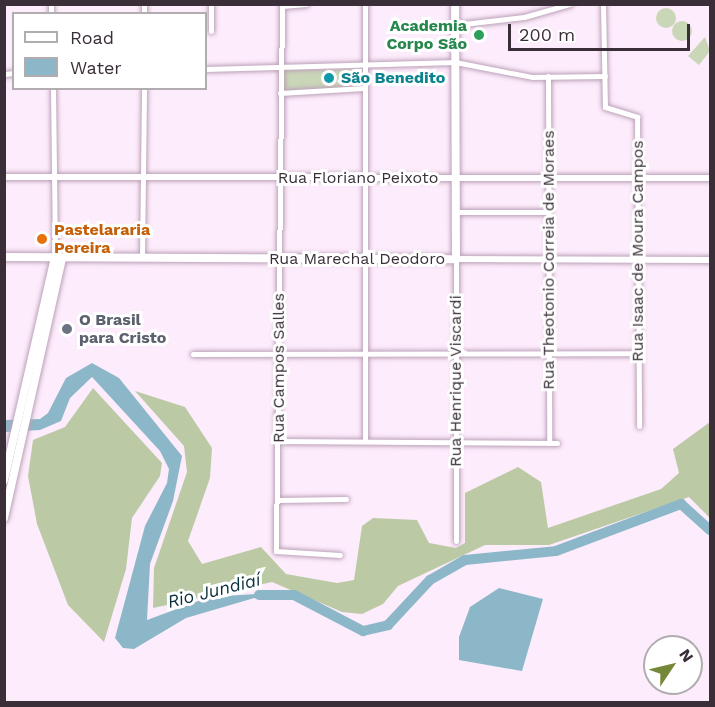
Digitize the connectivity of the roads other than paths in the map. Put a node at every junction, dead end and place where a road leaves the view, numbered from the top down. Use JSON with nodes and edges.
{"nodes":[{"id":1,"x":211,"y":4,"type":"edge"},
{"id":2,"x":306,"y":4,"type":"edge"},
{"id":3,"x":365,"y":4,"type":"edge"},
{"id":4,"x":455,"y":4,"type":"edge"},
{"id":5,"x":570,"y":4,"type":"edge"},
{"id":6,"x":603,"y":4,"type":"edge"},
{"id":7,"x":282,"y":5,"type":"edge"},
{"id":8,"x":455,"y":25,"type":"junction"},
{"id":9,"x":211,"y":31,"type":"dead end"},
{"id":10,"x":365,"y":62,"type":"junction"},
{"id":11,"x":455,"y":62,"type":"junction"},
{"id":12,"x":280,"y":68,"type":"junction"},
{"id":13,"x":207,"y":69,"type":"edge"},
{"id":14,"x":548,"y":76,"type":"junction"},
{"id":15,"x":605,"y":76,"type":"junction"},
{"id":16,"x":364,"y":88,"type":"junction"},
{"id":17,"x":53,"y":90,"type":"edge"},
{"id":18,"x":144,"y":90,"type":"edge"},
{"id":19,"x":280,"y":93,"type":"junction"},
{"id":20,"x":548,"y":176,"type":"junction"},
{"id":21,"x":637,"y":176,"type":"junction"},
{"id":22,"x":4,"y":177,"type":"edge"},
{"id":23,"x":365,"y":177,"type":"junction"},
{"id":24,"x":145,"y":178,"type":"junction"},
{"id":25,"x":279,"y":178,"type":"junction"},
{"id":26,"x":711,"y":178,"type":"edge"},
{"id":27,"x":56,"y":179,"type":"junction"},
{"id":28,"x":455,"y":179,"type":"junction"},
{"id":29,"x":455,"y":212,"type":"junction"},
{"id":30,"x":548,"y":212,"type":"junction"},
{"id":31,"x":4,"y":257,"type":"edge"},
{"id":32,"x":142,"y":257,"type":"junction"},
{"id":33,"x":59,"y":259,"type":"junction"},
{"id":34,"x":280,"y":259,"type":"junction"},
{"id":35,"x":456,"y":259,"type":"junction"},
{"id":36,"x":638,"y":259,"type":"junction"},
{"id":37,"x":366,"y":260,"type":"junction"},
{"id":38,"x":548,"y":260,"type":"junction"},
{"id":39,"x":711,"y":260,"type":"edge"},
{"id":40,"x":550,"y":352,"type":"junction"},
{"id":41,"x":279,"y":353,"type":"junction"},
{"id":42,"x":456,"y":353,"type":"junction"},
{"id":43,"x":638,"y":353,"type":"junction"},
{"id":44,"x":193,"y":354,"type":"dead end"},
{"id":45,"x":366,"y":354,"type":"junction"},
{"id":46,"x":639,"y":426,"type":"dead end"},
{"id":47,"x":365,"y":439,"type":"junction"},
{"id":48,"x":279,"y":441,"type":"junction"},
{"id":49,"x":549,"y":443,"type":"junction"},
{"id":50,"x":557,"y":443,"type":"dead end"},
{"id":51,"x":456,"y":444,"type":"junction"},
{"id":52,"x":17,"y":446,"type":"junction"},
{"id":53,"x":4,"y":480,"type":"edge"},
{"id":54,"x":346,"y":499,"type":"dead end"},
{"id":55,"x":277,"y":500,"type":"junction"},
{"id":56,"x":4,"y":518,"type":"edge"},
{"id":57,"x":456,"y":541,"type":"dead end"},
{"id":58,"x":340,"y":555,"type":"dead end"}],
"edges":[{"from":1,"to":9,"type":"street"},
{"from":2,"to":7,"type":"street"},
{"from":3,"to":10,"type":"street"},
{"from":4,"to":8,"type":"main road","name":"Rua Henrique Viscardi"},
{"from":5,"to":8,"type":"street"},
{"from":6,"to":15,"type":"street"},
{"from":7,"to":12,"type":"street","name":"Rua Campos Salles"},
{"from":8,"to":11,"type":"main road","name":"Rua Henrique Viscardi"},
{"from":10,"to":11,"type":"street"},
{"from":10,"to":12,"type":"street"},
{"from":10,"to":16,"type":"street"},
{"from":11,"to":14,"type":"street"},
{"from":11,"to":28,"type":"main road","name":"Rua Henrique Viscardi"},
{"from":12,"to":13,"type":"street"},
{"from":12,"to":19,"type":"street","name":"Rua Campos Salles"},
{"from":14,"to":15,"type":"street"},
{"from":14,"to":20,"type":"street","name":"Rua Theotonio Correia de Moraes"},
{"from":15,"to":21,"type":"street","name":"Rua Isaac de Moura Campos"},
{"from":16,"to":19,"type":"street"},
{"from":16,"to":23,"type":"street"},
{"from":17,"to":27,"type":"street"},
{"from":18,"to":24,"type":"street"},
{"from":19,"to":25,"type":"street","name":"Rua Campos Salles"},
{"from":20,"to":21,"type":"street","name":"Rua Floriano Peixoto"},
{"from":20,"to":28,"type":"street","name":"Rua Floriano Peixoto"},
{"from":20,"to":30,"type":"street","name":"Rua Theotonio Correia de Moraes"},
{"from":21,"to":26,"type":"street","name":"Rua Floriano Peixoto"},
{"from":21,"to":36,"type":"street","name":"Rua Isaac de Moura Campos"},
{"from":22,"to":27,"type":"street","name":"Rua Floriano Peixoto"},
{"from":23,"to":25,"type":"street","name":"Rua Floriano Peixoto"},
{"from":23,"to":28,"type":"street","name":"Rua Floriano Peixoto"},
{"from":23,"to":37,"type":"street"},
{"from":24,"to":25,"type":"street","name":"Rua Floriano Peixoto"},
{"from":24,"to":27,"type":"street","name":"Rua Floriano Peixoto"},
{"from":24,"to":32,"type":"street"},
{"from":25,"to":34,"type":"street","name":"Rua Campos Salles"},
{"from":27,"to":33,"type":"street"},
{"from":28,"to":29,"type":"main road","name":"Rua Henrique Viscardi"},
{"from":29,"to":30,"type":"street"},
{"from":29,"to":35,"type":"main road","name":"Rua Henrique Viscardi"},
{"from":30,"to":38,"type":"street","name":"Rua Theotonio Correia de Moraes"},
{"from":31,"to":33,"type":"main road","name":"Rua Marechal Deodoro"},
{"from":32,"to":33,"type":"main road","name":"Rua Marechal Deodoro"},
{"from":32,"to":34,"type":"main road","name":"Rua Marechal Deodoro"},
{"from":33,"to":52,"type":"main road"},
{"from":34,"to":37,"type":"main road","name":"Rua Marechal Deodoro"},
{"from":34,"to":41,"type":"street","name":"Rua Campos Salles"},
{"from":35,"to":37,"type":"main road","name":"Rua Marechal Deodoro"},
{"from":35,"to":38,"type":"street","name":"Rua Marechal Deodoro"},
{"from":35,"to":42,"type":"street","name":"Rua Henrique Viscardi"},
{"from":36,"to":38,"type":"street","name":"Rua Marechal Deodoro"},
{"from":36,"to":39,"type":"street","name":"Rua Marechal Deodoro"},
{"from":36,"to":43,"type":"street","name":"Rua Isaac de Moura Campos"},
{"from":37,"to":45,"type":"street"},
{"from":38,"to":40,"type":"street","name":"Rua Theotonio Correia de Moraes"},
{"from":40,"to":42,"type":"street"},
{"from":40,"to":43,"type":"street"},
{"from":40,"to":49,"type":"street","name":"Rua Theotonio Correia de Moraes"},
{"from":41,"to":44,"type":"street"},
{"from":41,"to":45,"type":"street"},
{"from":41,"to":48,"type":"street","name":"Rua Campos Salles"},
{"from":42,"to":45,"type":"street"},
{"from":42,"to":51,"type":"street","name":"Rua Henrique Viscardi"},
{"from":43,"to":46,"type":"street","name":"Rua Isaac de Moura Campos"},
{"from":45,"to":47,"type":"street"},
{"from":47,"to":48,"type":"street"},
{"from":47,"to":51,"type":"street"},
{"from":48,"to":55,"type":"street","name":"Rua Campos Salles"},
{"from":49,"to":50,"type":"street"},
{"from":49,"to":51,"type":"street"},
{"from":51,"to":57,"type":"street","name":"Rua Henrique Viscardi"},
{"from":52,"to":53,"type":"main road"},
{"from":52,"to":56,"type":"main road"},
{"from":54,"to":55,"type":"street"},
{"from":55,"to":58,"type":"street","name":"Rua Campos Salles"}]}
